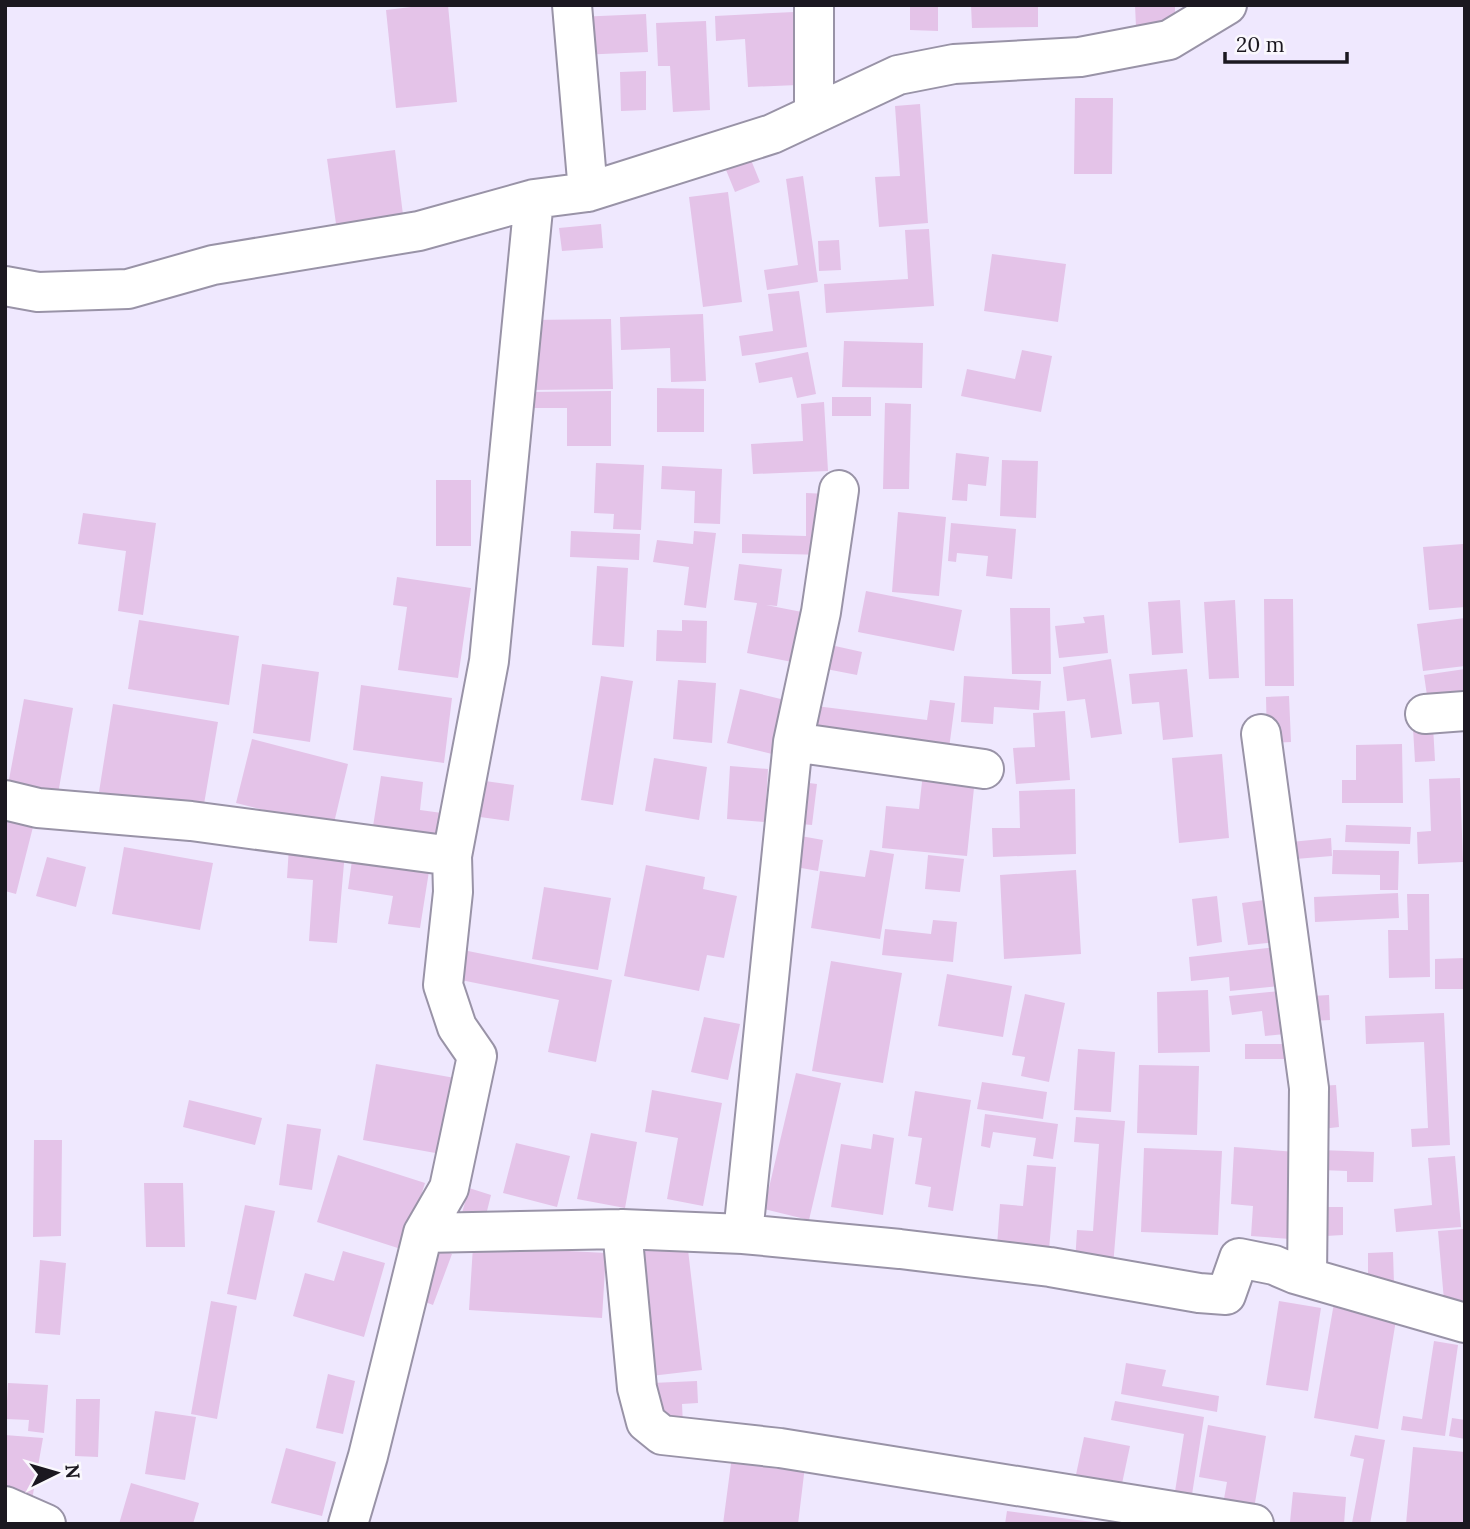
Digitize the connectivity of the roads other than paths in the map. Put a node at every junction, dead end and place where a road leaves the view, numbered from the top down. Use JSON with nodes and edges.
{"nodes":[{"id":1,"x":572,"y":5,"type":"edge"},
{"id":2,"x":814,"y":5,"type":"edge"},
{"id":3,"x":1227,"y":5,"type":"edge"},
{"id":4,"x":814,"y":114,"type":"junction"},
{"id":5,"x":588,"y":192,"type":"junction"},
{"id":6,"x":534,"y":199,"type":"junction"},
{"id":7,"x":5,"y":286,"type":"edge"},
{"id":8,"x":839,"y":490,"type":"dead end"},
{"id":9,"x":1465,"y":711,"type":"edge"},
{"id":10,"x":1425,"y":713,"type":"dead end"},
{"id":11,"x":1261,"y":734,"type":"dead end"},
{"id":12,"x":793,"y":742,"type":"junction"},
{"id":13,"x":984,"y":769,"type":"dead end"},
{"id":14,"x":5,"y":800,"type":"edge"},
{"id":15,"x":452,"y":856,"type":"junction"},
{"id":16,"x":622,"y":1229,"type":"junction"},
{"id":17,"x":423,"y":1233,"type":"junction"},
{"id":18,"x":743,"y":1234,"type":"junction"},
{"id":19,"x":1307,"y":1277,"type":"junction"},
{"id":20,"x":1465,"y":1323,"type":"edge"},
{"id":21,"x":5,"y":1506,"type":"edge"},
{"id":22,"x":46,"y":1524,"type":"edge"},
{"id":23,"x":348,"y":1524,"type":"edge"},
{"id":24,"x":1254,"y":1524,"type":"edge"}],
"edges":[{"from":1,"to":5,"type":"street"},
{"from":2,"to":4,"type":"street"},
{"from":3,"to":4,"type":"street"},
{"from":4,"to":5,"type":"street"},
{"from":5,"to":6,"type":"street"},
{"from":6,"to":7,"type":"street"},
{"from":6,"to":15,"type":"street"},
{"from":8,"to":12,"type":"street"},
{"from":9,"to":10,"type":"street"},
{"from":11,"to":19,"type":"street"},
{"from":12,"to":13,"type":"street"},
{"from":12,"to":18,"type":"street"},
{"from":14,"to":15,"type":"street"},
{"from":15,"to":17,"type":"street"},
{"from":16,"to":17,"type":"street"},
{"from":16,"to":18,"type":"street"},
{"from":16,"to":24,"type":"street"},
{"from":17,"to":23,"type":"street"},
{"from":18,"to":19,"type":"street"},
{"from":19,"to":20,"type":"street"},
{"from":21,"to":22,"type":"street"}]}
